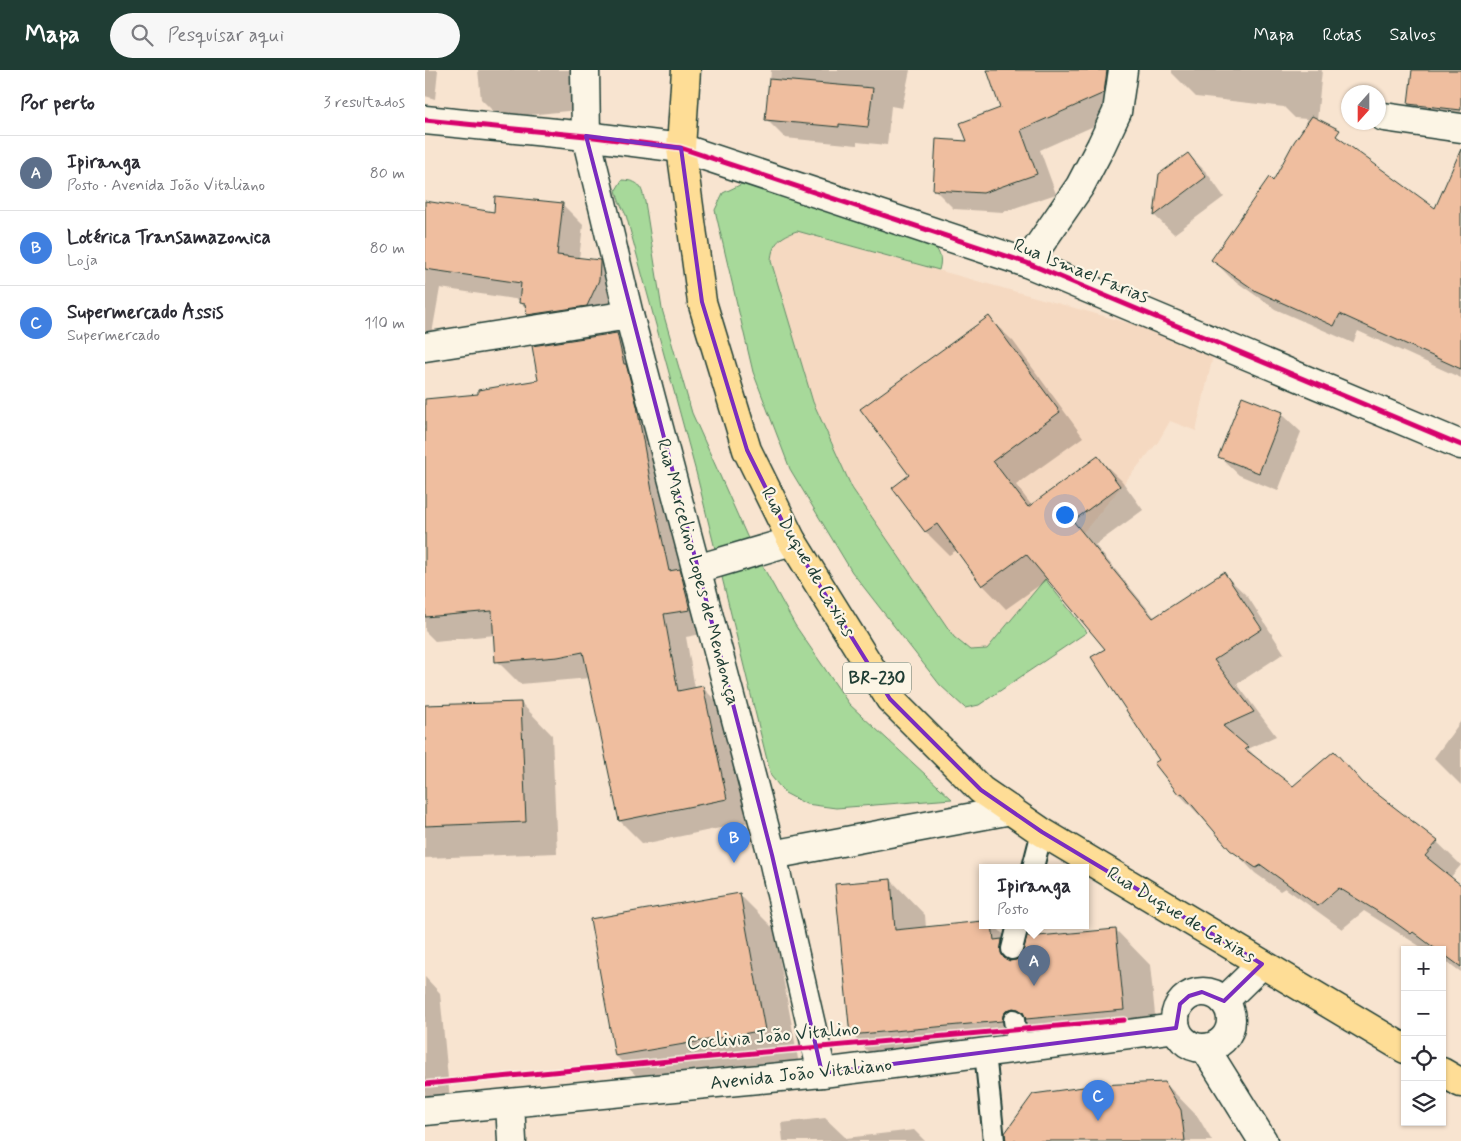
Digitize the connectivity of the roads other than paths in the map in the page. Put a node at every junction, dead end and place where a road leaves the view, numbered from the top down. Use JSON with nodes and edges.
{"nodes":[{"id":1,"x":585,"y":70,"type":"edge"},
{"id":2,"x":686,"y":70,"type":"edge"},
{"id":3,"x":1123,"y":70,"type":"edge"},
{"id":4,"x":1386,"y":117,"type":"edge"},
{"id":5,"x":425,"y":120,"type":"edge"},
{"id":6,"x":1461,"y":128,"type":"edge"},
{"id":7,"x":586,"y":136,"type":"junction"},
{"id":8,"x":681,"y":148,"type":"junction"},
{"id":9,"x":1027,"y":263,"type":"junction"},
{"id":10,"x":629,"y":315,"type":"junction"},
{"id":11,"x":425,"y":347,"type":"edge"},
{"id":12,"x":1461,"y":444,"type":"edge"},
{"id":13,"x":792,"y":541,"type":"junction"},
{"id":14,"x":697,"y":569,"type":"junction"},
{"id":15,"x":1011,"y":810,"type":"junction"},
{"id":16,"x":1042,"y":832,"type":"junction"},
{"id":17,"x":772,"y":855,"type":"junction"},
{"id":18,"x":1034,"y":864,"type":"edge"},
{"id":19,"x":1017,"y":929,"type":"edge"},
{"id":20,"x":1012,"y":949,"type":"dead end"},
{"id":21,"x":1262,"y":964,"type":"junction"},
{"id":22,"x":1224,"y":1001,"type":"junction"},
{"id":23,"x":1014,"y":1020,"type":"dead end"},
{"id":24,"x":1176,"y":1028,"type":"junction"},
{"id":25,"x":1401,"y":1047,"type":"edge"},
{"id":26,"x":1018,"y":1048,"type":"junction"},
{"id":27,"x":1205,"y":1048,"type":"junction"},
{"id":28,"x":985,"y":1052,"type":"junction"},
{"id":29,"x":822,"y":1073,"type":"junction"},
{"id":30,"x":1446,"y":1074,"type":"edge"},
{"id":31,"x":1461,"y":1083,"type":"edge"},
{"id":32,"x":510,"y":1103,"type":"junction"},
{"id":33,"x":425,"y":1111,"type":"edge"},
{"id":34,"x":512,"y":1141,"type":"edge"},
{"id":35,"x":994,"y":1141,"type":"edge"},
{"id":36,"x":1263,"y":1141,"type":"edge"}],
"edges":[{"from":1,"to":7,"type":"street","name":"Rua Marcelino Lopes de Mendonça"},
{"from":2,"to":8,"type":"main road","name":"Rua Duque de Caxias","number":"BR-230"},
{"from":3,"to":9,"type":"street"},
{"from":4,"to":6,"type":"street"},
{"from":5,"to":7,"type":"street","name":"Rua Ismael Farias"},
{"from":7,"to":8,"type":"street","name":"Rua Ismael Farias"},
{"from":7,"to":10,"type":"street","name":"Rua Marcelino Lopes de Mendonça"},
{"from":8,"to":9,"type":"street","name":"Rua Ismael Farias"},
{"from":8,"to":13,"type":"main road","name":"Rua Duque de Caxias","number":"BR-230"},
{"from":9,"to":12,"type":"street","name":"Rua Ismael Farias"},
{"from":10,"to":11,"type":"street"},
{"from":10,"to":14,"type":"street","name":"Rua Marcelino Lopes de Mendonça"},
{"from":13,"to":14,"type":"street"},
{"from":13,"to":15,"type":"main road","name":"Rua Duque de Caxias","number":"BR-230"},
{"from":14,"to":17,"type":"street","name":"Rua Marcelino Lopes de Mendonça"},
{"from":15,"to":16,"type":"main road","name":"Rua Duque de Caxias","number":"BR-230"},
{"from":15,"to":17,"type":"street"},
{"from":16,"to":18,"type":"lane"},
{"from":16,"to":21,"type":"main road","name":"Rua Duque de Caxias","number":"BR-230"},
{"from":17,"to":29,"type":"street","name":"Rua Marcelino Lopes de Mendonça"},
{"from":19,"to":20,"type":"lane"},
{"from":21,"to":22,"type":"street"},
{"from":21,"to":25,"type":"main road","name":"Rua Duque de Caxias","number":"BR-230"},
{"from":22,"to":24,"type":"street"},
{"from":22,"to":27,"type":"street"},
{"from":23,"to":26,"type":"lane"},
{"from":24,"to":26,"type":"street","name":"Avenida João Vitaliano"},
{"from":24,"to":27,"type":"street"},
{"from":26,"to":28,"type":"street","name":"Avenida João Vitaliano"},
{"from":27,"to":36,"type":"street"},
{"from":28,"to":29,"type":"street","name":"Avenida João Vitaliano"},
{"from":28,"to":35,"type":"lane"},
{"from":29,"to":32,"type":"street","name":"Avenida João Vitaliano"},
{"from":30,"to":31,"type":"main road"},
{"from":32,"to":33,"type":"street","name":"Avenida João Vitaliano"},
{"from":32,"to":34,"type":"street"}]}
